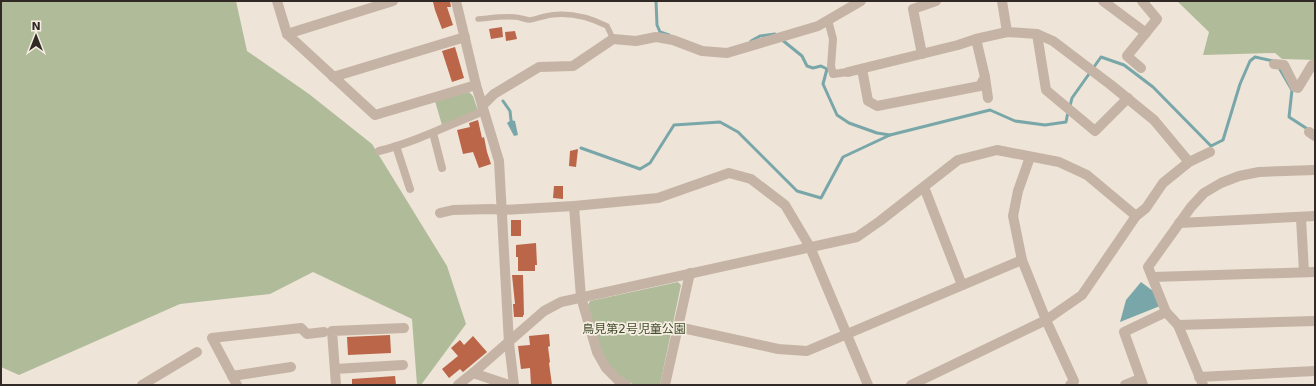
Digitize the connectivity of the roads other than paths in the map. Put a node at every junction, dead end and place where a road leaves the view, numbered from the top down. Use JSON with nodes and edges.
{"nodes":[{"id":1,"x":277,"y":1,"type":"edge"},
{"id":2,"x":393,"y":1,"type":"edge"},
{"id":3,"x":456,"y":1,"type":"edge"},
{"id":4,"x":861,"y":1,"type":"edge"},
{"id":5,"x":936,"y":1,"type":"edge"},
{"id":6,"x":1002,"y":1,"type":"edge"},
{"id":7,"x":1103,"y":1,"type":"edge"},
{"id":8,"x":1142,"y":1,"type":"edge"},
{"id":9,"x":478,"y":19,"type":"dead end"},
{"id":10,"x":828,"y":20,"type":"junction"},
{"id":11,"x":1007,"y":32,"type":"junction"},
{"id":12,"x":1146,"y":33,"type":"junction"},
{"id":13,"x":287,"y":34,"type":"junction"},
{"id":14,"x":1037,"y":34,"type":"junction"},
{"id":15,"x":465,"y":36,"type":"junction"},
{"id":16,"x":613,"y":39,"type":"junction"},
{"id":17,"x":976,"y":39,"type":"junction"},
{"id":18,"x":922,"y":54,"type":"junction"},
{"id":19,"x":1279,"y":65,"type":"dead end"},
{"id":20,"x":1315,"y":65,"type":"edge"},
{"id":21,"x":1141,"y":68,"type":"dead end"},
{"id":22,"x":862,"y":69,"type":"junction"},
{"id":23,"x":848,"y":72,"type":"joint"},
{"id":24,"x":333,"y":77,"type":"junction"},
{"id":25,"x":985,"y":77,"type":"junction"},
{"id":26,"x":476,"y":85,"type":"junction"},
{"id":27,"x":988,"y":98,"type":"dead end"},
{"id":28,"x":1128,"y":98,"type":"junction"},
{"id":29,"x":483,"y":109,"type":"junction"},
{"id":30,"x":433,"y":133,"type":"junction"},
{"id":31,"x":396,"y":146,"type":"junction"},
{"id":32,"x":379,"y":151,"type":"dead end"},
{"id":33,"x":1210,"y":152,"type":"dead end"},
{"id":34,"x":1030,"y":157,"type":"junction"},
{"id":35,"x":1190,"y":162,"type":"junction"},
{"id":36,"x":442,"y":168,"type":"dead end"},
{"id":37,"x":1315,"y":170,"type":"edge"},
{"id":38,"x":924,"y":187,"type":"junction"},
{"id":39,"x":410,"y":189,"type":"dead end"},
{"id":40,"x":574,"y":206,"type":"junction"},
{"id":41,"x":502,"y":210,"type":"junction"},
{"id":42,"x":440,"y":213,"type":"dead end"},
{"id":43,"x":1136,"y":216,"type":"junction"},
{"id":44,"x":1315,"y":216,"type":"edge"},
{"id":45,"x":1301,"y":218,"type":"junction"},
{"id":46,"x":1179,"y":223,"type":"junction"},
{"id":47,"x":810,"y":247,"type":"junction"},
{"id":48,"x":1022,"y":260,"type":"junction"},
{"id":49,"x":1304,"y":272,"type":"junction"},
{"id":50,"x":1315,"y":272,"type":"edge"},
{"id":51,"x":690,"y":273,"type":"junction"},
{"id":52,"x":1153,"y":277,"type":"junction"},
{"id":53,"x":962,"y":285,"type":"junction"},
{"id":54,"x":581,"y":297,"type":"junction"},
{"id":55,"x":1166,"y":312,"type":"junction"},
{"id":56,"x":1046,"y":320,"type":"junction"},
{"id":57,"x":1315,"y":321,"type":"edge"},
{"id":58,"x":1178,"y":325,"type":"junction"},
{"id":59,"x":678,"y":327,"type":"junction"},
{"id":60,"x":404,"y":328,"type":"dead end"},
{"id":61,"x":324,"y":332,"type":"dead end"},
{"id":62,"x":847,"y":334,"type":"junction"},
{"id":63,"x":509,"y":343,"type":"junction"},
{"id":64,"x":197,"y":352,"type":"dead end"},
{"id":65,"x":403,"y":365,"type":"dead end"},
{"id":66,"x":291,"y":367,"type":"dead end"},
{"id":67,"x":335,"y":369,"type":"junction"},
{"id":68,"x":1315,"y":371,"type":"edge"},
{"id":69,"x":473,"y":373,"type":"junction"},
{"id":70,"x":234,"y":381,"type":"edge"},
{"id":71,"x":1201,"y":381,"type":"edge"},
{"id":72,"x":1142,"y":382,"type":"edge"},
{"id":73,"x":142,"y":385,"type":"edge"},
{"id":74,"x":336,"y":385,"type":"edge"},
{"id":75,"x":458,"y":385,"type":"edge"},
{"id":76,"x":509,"y":385,"type":"edge"},
{"id":77,"x":514,"y":385,"type":"edge"},
{"id":78,"x":626,"y":385,"type":"edge"},
{"id":79,"x":665,"y":385,"type":"edge"},
{"id":80,"x":868,"y":385,"type":"edge"},
{"id":81,"x":910,"y":385,"type":"edge"},
{"id":82,"x":1070,"y":385,"type":"edge"},
{"id":83,"x":1125,"y":385,"type":"edge"}],
"edges":[{"from":1,"to":13,"type":"street"},
{"from":2,"to":13,"type":"street"},
{"from":3,"to":15,"type":"street"},
{"from":4,"to":10,"type":"street"},
{"from":5,"to":18,"type":"street"},
{"from":6,"to":11,"type":"street"},
{"from":7,"to":12,"type":"street"},
{"from":8,"to":12,"type":"street"},
{"from":9,"to":16,"type":"lane"},
{"from":10,"to":16,"type":"street"},
{"from":10,"to":23,"type":"street"},
{"from":11,"to":14,"type":"street"},
{"from":11,"to":17,"type":"street"},
{"from":12,"to":21,"type":"street"},
{"from":13,"to":24,"type":"street"},
{"from":14,"to":28,"type":"street"},
{"from":14,"to":28,"type":"street"},
{"from":15,"to":24,"type":"street"},
{"from":15,"to":26,"type":"street"},
{"from":16,"to":29,"type":"street"},
{"from":17,"to":18,"type":"street"},
{"from":17,"to":25,"type":"street"},
{"from":18,"to":22,"type":"street"},
{"from":19,"to":20,"type":"street"},
{"from":22,"to":23,"type":"street"},
{"from":22,"to":25,"type":"street"},
{"from":24,"to":26,"type":"street"},
{"from":25,"to":27,"type":"street"},
{"from":26,"to":29,"type":"street"},
{"from":28,"to":35,"type":"street"},
{"from":29,"to":30,"type":"street"},
{"from":29,"to":41,"type":"street"},
{"from":30,"to":31,"type":"street"},
{"from":30,"to":36,"type":"street"},
{"from":31,"to":32,"type":"street"},
{"from":31,"to":39,"type":"street"},
{"from":33,"to":35,"type":"street"},
{"from":34,"to":38,"type":"street"},
{"from":34,"to":43,"type":"street"},
{"from":34,"to":48,"type":"street"},
{"from":35,"to":43,"type":"street"},
{"from":37,"to":46,"type":"street"},
{"from":38,"to":47,"type":"street"},
{"from":38,"to":53,"type":"street"},
{"from":40,"to":41,"type":"street"},
{"from":40,"to":47,"type":"street"},
{"from":40,"to":54,"type":"street"},
{"from":41,"to":42,"type":"street"},
{"from":41,"to":63,"type":"street"},
{"from":43,"to":56,"type":"street"},
{"from":44,"to":45,"type":"street"},
{"from":45,"to":46,"type":"street"},
{"from":45,"to":49,"type":"street"},
{"from":46,"to":52,"type":"street"},
{"from":47,"to":51,"type":"street"},
{"from":47,"to":62,"type":"street"},
{"from":48,"to":53,"type":"street"},
{"from":48,"to":56,"type":"street"},
{"from":49,"to":50,"type":"street"},
{"from":49,"to":52,"type":"street"},
{"from":51,"to":54,"type":"street"},
{"from":51,"to":59,"type":"street"},
{"from":52,"to":55,"type":"street"},
{"from":53,"to":62,"type":"street"},
{"from":54,"to":63,"type":"street"},
{"from":54,"to":78,"type":"street"},
{"from":55,"to":58,"type":"street"},
{"from":55,"to":72,"type":"street"},
{"from":56,"to":81,"type":"street"},
{"from":56,"to":82,"type":"street"},
{"from":57,"to":58,"type":"street"},
{"from":58,"to":71,"type":"street"},
{"from":59,"to":62,"type":"street"},
{"from":59,"to":79,"type":"street"},
{"from":60,"to":67,"type":"street"},
{"from":61,"to":70,"type":"street"},
{"from":62,"to":80,"type":"street"},
{"from":63,"to":69,"type":"street"},
{"from":63,"to":77,"type":"street"},
{"from":64,"to":73,"type":"street"},
{"from":65,"to":67,"type":"street"},
{"from":66,"to":70,"type":"street"},
{"from":67,"to":74,"type":"street"},
{"from":68,"to":71,"type":"street"},
{"from":69,"to":75,"type":"street"},
{"from":69,"to":76,"type":"street"},
{"from":72,"to":83,"type":"street"}]}
